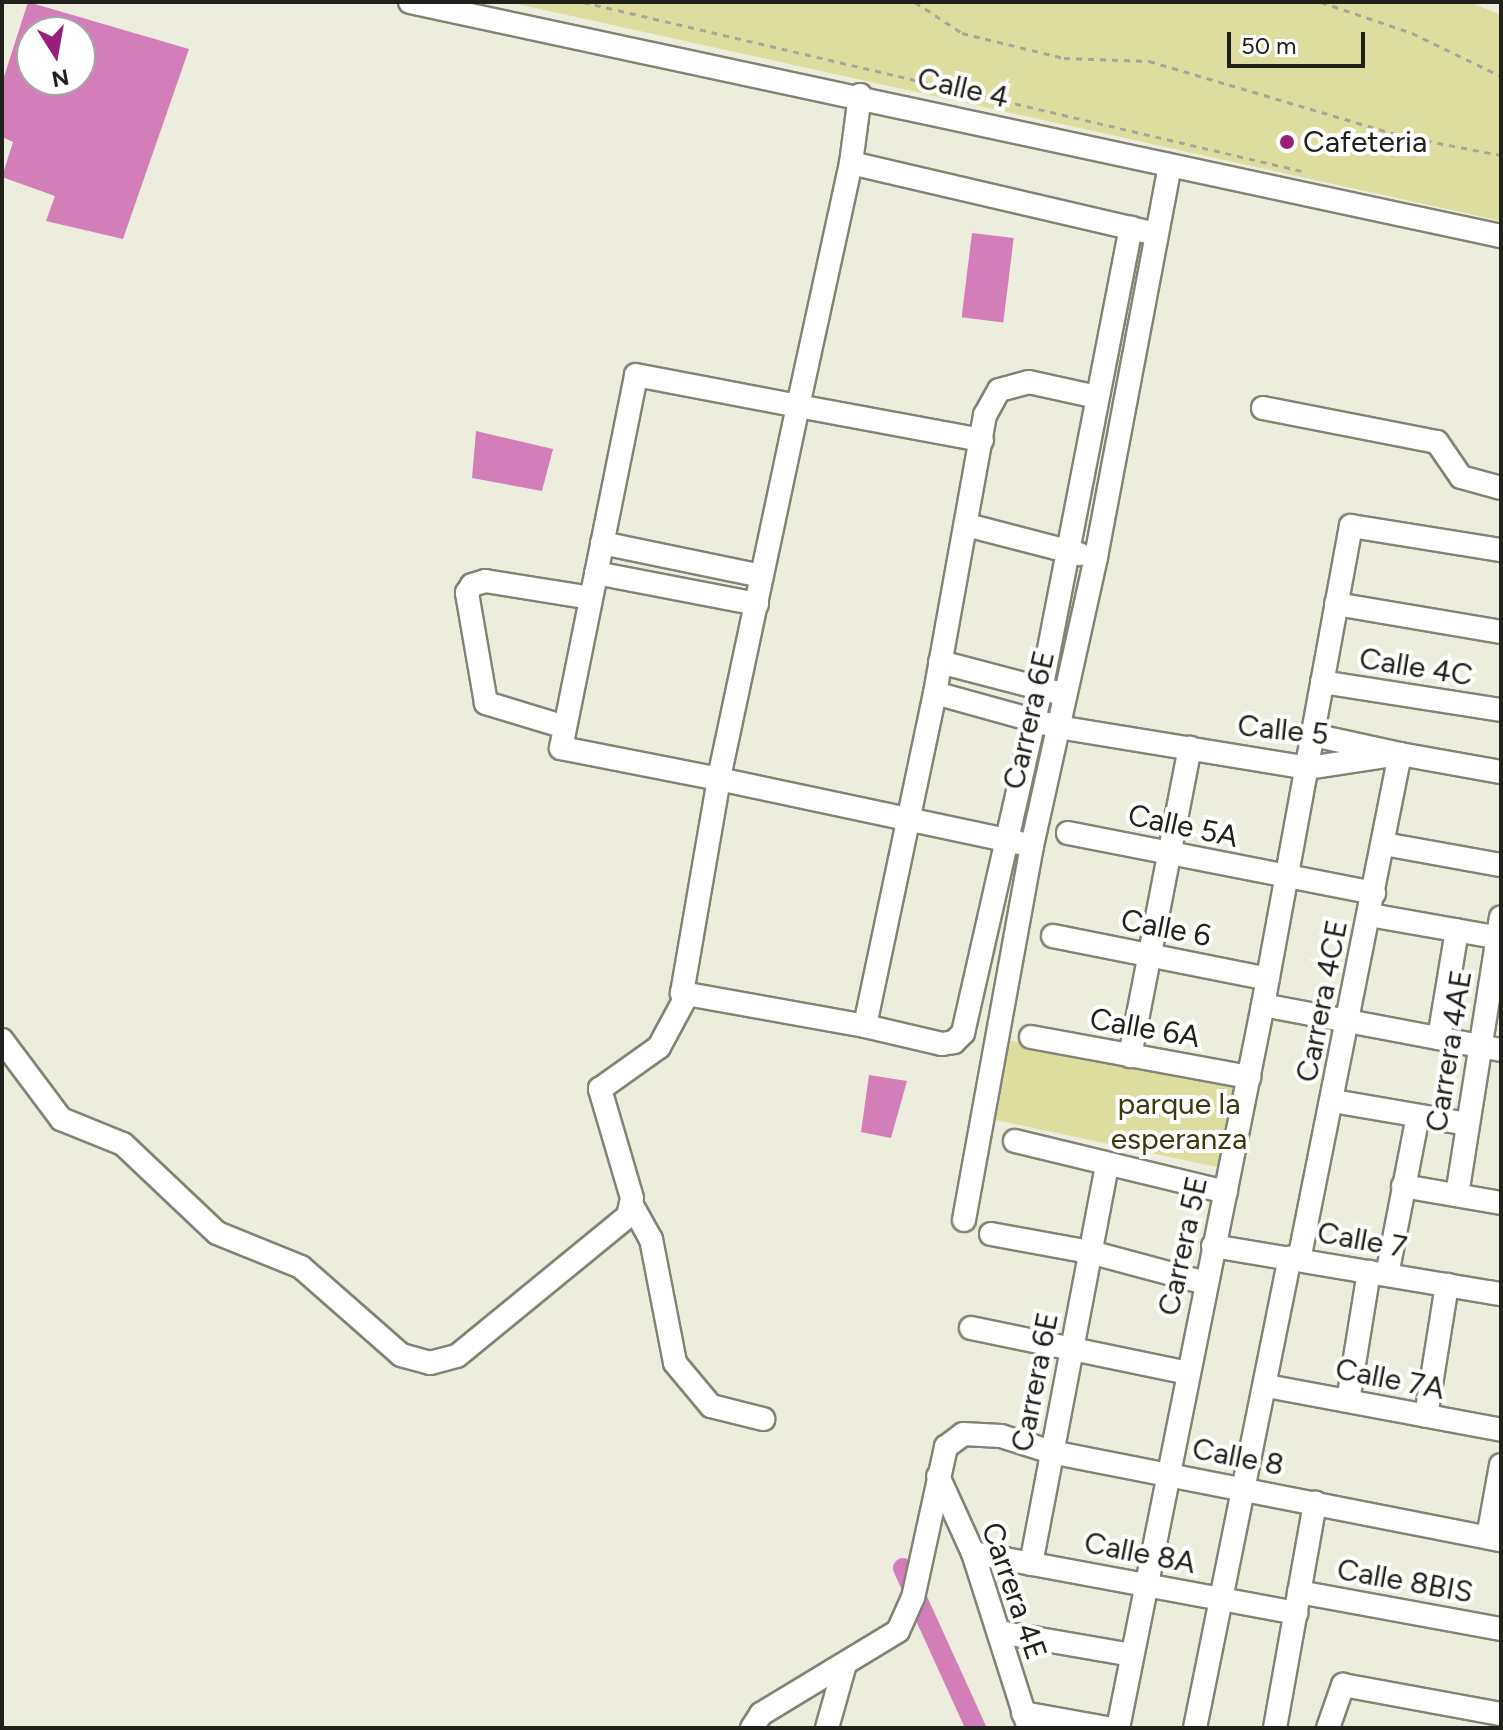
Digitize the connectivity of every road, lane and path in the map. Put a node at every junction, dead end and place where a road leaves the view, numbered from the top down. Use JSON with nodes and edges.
{"nodes":[{"id":1,"x":410,"y":2,"type":"edge"},
{"id":2,"x":583,"y":2,"type":"edge"},
{"id":3,"x":915,"y":2,"type":"edge"},
{"id":4,"x":1321,"y":2,"type":"edge"},
{"id":5,"x":1501,"y":76,"type":"edge"},
{"id":6,"x":860,"y":95,"type":"junction"},
{"id":7,"x":1501,"y":155,"type":"edge"},
{"id":8,"x":851,"y":163,"type":"junction"},
{"id":9,"x":1170,"y":167,"type":"junction"},
{"id":10,"x":1314,"y":174,"type":"dead end"},
{"id":11,"x":1131,"y":228,"type":"junction"},
{"id":12,"x":1157,"y":235,"type":"junction"},
{"id":13,"x":1501,"y":236,"type":"edge"},
{"id":14,"x":1112,"y":324,"type":"junction"},
{"id":15,"x":1140,"y":331,"type":"junction"},
{"id":16,"x":1097,"y":397,"type":"junction"},
{"id":17,"x":798,"y":406,"type":"junction"},
{"id":18,"x":1263,"y":408,"type":"dead end"},
{"id":19,"x":1093,"y":421,"type":"junction"},
{"id":20,"x":1121,"y":428,"type":"junction"},
{"id":21,"x":982,"y":440,"type":"junction"},
{"id":22,"x":1501,"y":488,"type":"edge"},
{"id":23,"x":967,"y":525,"type":"junction"},
{"id":24,"x":602,"y":543,"type":"junction"},
{"id":25,"x":1501,"y":550,"type":"edge"},
{"id":26,"x":1068,"y":551,"type":"junction"},
{"id":27,"x":1096,"y":557,"type":"junction"},
{"id":28,"x":596,"y":573,"type":"junction"},
{"id":29,"x":762,"y":576,"type":"junction"},
{"id":30,"x":591,"y":598,"type":"junction"},
{"id":31,"x":757,"y":604,"type":"junction"},
{"id":32,"x":1336,"y":604,"type":"junction"},
{"id":33,"x":1501,"y":632,"type":"edge"},
{"id":34,"x":940,"y":662,"type":"junction"},
{"id":35,"x":1322,"y":682,"type":"junction"},
{"id":36,"x":1041,"y":690,"type":"junction"},
{"id":37,"x":935,"y":693,"type":"junction"},
{"id":38,"x":1067,"y":694,"type":"junction"},
{"id":39,"x":1501,"y":710,"type":"edge"},
{"id":40,"x":1033,"y":721,"type":"junction"},
{"id":41,"x":565,"y":727,"type":"junction"},
{"id":42,"x":1058,"y":727,"type":"junction"},
{"id":43,"x":1313,"y":735,"type":"junction"},
{"id":44,"x":1190,"y":748,"type":"junction"},
{"id":45,"x":1400,"y":754,"type":"junction"},
{"id":46,"x":1308,"y":768,"type":"junction"},
{"id":47,"x":1501,"y":772,"type":"edge"},
{"id":48,"x":719,"y":779,"type":"junction"},
{"id":49,"x":904,"y":821,"type":"junction"},
{"id":50,"x":1068,"y":833,"type":"dead end"},
{"id":51,"x":1008,"y":841,"type":"junction"},
{"id":52,"x":1384,"y":844,"type":"junction"},
{"id":53,"x":1032,"y":846,"type":"junction"},
{"id":54,"x":1166,"y":854,"type":"junction"},
{"id":55,"x":1501,"y":865,"type":"edge"},
{"id":56,"x":1287,"y":878,"type":"junction"},
{"id":57,"x":995,"y":900,"type":"junction"},
{"id":58,"x":1372,"y":904,"type":"junction"},
{"id":59,"x":1020,"y":906,"type":"junction"},
{"id":60,"x":1457,"y":930,"type":"junction"},
{"id":61,"x":1500,"y":931,"type":"edge"},
{"id":62,"x":1053,"y":936,"type":"dead end"},
{"id":63,"x":1149,"y":956,"type":"junction"},
{"id":64,"x":982,"y":961,"type":"junction"},
{"id":65,"x":1009,"y":966,"type":"junction"},
{"id":66,"x":1268,"y":979,"type":"junction"},
{"id":67,"x":687,"y":995,"type":"junction"},
{"id":68,"x":1263,"y":1005,"type":"junction"},
{"id":69,"x":1350,"y":1021,"type":"junction"},
{"id":70,"x":865,"y":1026,"type":"junction"},
{"id":71,"x":1031,"y":1037,"type":"dead end"},
{"id":72,"x":1439,"y":1038,"type":"junction"},
{"id":73,"x":2,"y":1040,"type":"edge"},
{"id":74,"x":1491,"y":1048,"type":"edge"},
{"id":75,"x":1130,"y":1056,"type":"junction"},
{"id":76,"x":1249,"y":1077,"type":"junction"},
{"id":77,"x":1333,"y":1101,"type":"junction"},
{"id":78,"x":1418,"y":1116,"type":"junction"},
{"id":79,"x":1467,"y":1124,"type":"junction"},
{"id":80,"x":1015,"y":1141,"type":"dead end"},
{"id":81,"x":1107,"y":1165,"type":"junction"},
{"id":82,"x":1403,"y":1186,"type":"junction"},
{"id":83,"x":1226,"y":1192,"type":"junction"},
{"id":84,"x":1457,"y":1195,"type":"junction"},
{"id":85,"x":1501,"y":1203,"type":"edge"},
{"id":86,"x":633,"y":1207,"type":"junction"},
{"id":87,"x":964,"y":1220,"type":"dead end"},
{"id":88,"x":991,"y":1234,"type":"dead end"},
{"id":89,"x":1213,"y":1246,"type":"junction"},
{"id":90,"x":1090,"y":1252,"type":"junction"},
{"id":91,"x":1294,"y":1259,"type":"junction"},
{"id":92,"x":1378,"y":1273,"type":"junction"},
{"id":93,"x":1206,"y":1283,"type":"junction"},
{"id":94,"x":1447,"y":1285,"type":"junction"},
{"id":95,"x":1501,"y":1294,"type":"edge"},
{"id":96,"x":971,"y":1328,"type":"dead end"},
{"id":97,"x":1072,"y":1348,"type":"junction"},
{"id":98,"x":1188,"y":1373,"type":"junction"},
{"id":99,"x":1267,"y":1386,"type":"junction"},
{"id":100,"x":1348,"y":1401,"type":"junction"},
{"id":101,"x":1426,"y":1416,"type":"junction"},
{"id":102,"x":763,"y":1419,"type":"dead end"},
{"id":103,"x":1501,"y":1430,"type":"edge"},
{"id":104,"x":1051,"y":1452,"type":"junction"},
{"id":105,"x":1501,"y":1465,"type":"edge"},
{"id":106,"x":1166,"y":1473,"type":"junction"},
{"id":107,"x":938,"y":1476,"type":"junction"},
{"id":108,"x":1244,"y":1489,"type":"junction"},
{"id":109,"x":1315,"y":1503,"type":"junction"},
{"id":110,"x":1494,"y":1538,"type":"edge"},
{"id":111,"x":973,"y":1553,"type":"junction"},
{"id":112,"x":1031,"y":1564,"type":"junction"},
{"id":113,"x":1147,"y":1584,"type":"junction"},
{"id":114,"x":1221,"y":1599,"type":"junction"},
{"id":115,"x":1298,"y":1602,"type":"junction"},
{"id":116,"x":1501,"y":1629,"type":"edge"},
{"id":117,"x":999,"y":1632,"type":"junction"},
{"id":118,"x":1132,"y":1655,"type":"junction"},
{"id":119,"x":845,"y":1664,"type":"junction"},
{"id":120,"x":1501,"y":1714,"type":"edge"},
{"id":121,"x":1026,"y":1720,"type":"edge"},
{"id":122,"x":752,"y":1728,"type":"edge"},
{"id":123,"x":827,"y":1728,"type":"edge"},
{"id":124,"x":1106,"y":1728,"type":"edge"},
{"id":125,"x":1118,"y":1728,"type":"edge"},
{"id":126,"x":1195,"y":1728,"type":"edge"},
{"id":127,"x":1275,"y":1728,"type":"edge"},
{"id":128,"x":1328,"y":1728,"type":"edge"}],
"edges":[{"from":1,"to":6,"type":"street","name":"Calle 4"},
{"from":2,"to":10,"type":"path"},
{"from":3,"to":7,"type":"path"},
{"from":4,"to":5,"type":"path"},
{"from":6,"to":8,"type":"street"},
{"from":6,"to":9,"type":"street","name":"Calle 4"},
{"from":8,"to":11,"type":"street"},
{"from":8,"to":17,"type":"street"},
{"from":9,"to":12,"type":"street","name":"Carrera 6E"},
{"from":9,"to":13,"type":"street","name":"Calle 4"},
{"from":11,"to":12,"type":"street"},
{"from":11,"to":14,"type":"street","name":"Carrera 6E"},
{"from":12,"to":15,"type":"street","name":"Carrera 6E"},
{"from":14,"to":15,"type":"street"},
{"from":14,"to":16,"type":"street","name":"Carrera 6E"},
{"from":15,"to":20,"type":"street","name":"Carrera 6E"},
{"from":16,"to":19,"type":"street","name":"Carrera 6E"},
{"from":16,"to":21,"type":"street"},
{"from":17,"to":21,"type":"street"},
{"from":17,"to":24,"type":"street"},
{"from":17,"to":29,"type":"street"},
{"from":18,"to":22,"type":"street"},
{"from":19,"to":20,"type":"street"},
{"from":19,"to":26,"type":"street","name":"Carrera 6E"},
{"from":20,"to":27,"type":"street","name":"Carrera 6E"},
{"from":21,"to":23,"type":"street"},
{"from":23,"to":26,"type":"street"},
{"from":23,"to":34,"type":"street"},
{"from":24,"to":28,"type":"street"},
{"from":24,"to":29,"type":"street"},
{"from":25,"to":32,"type":"street","name":"Carrera 5E"},
{"from":26,"to":27,"type":"street"},
{"from":26,"to":36,"type":"street","name":"Carrera 6E"},
{"from":27,"to":38,"type":"street","name":"Carrera 6E"},
{"from":28,"to":30,"type":"street"},
{"from":28,"to":31,"type":"street"},
{"from":29,"to":31,"type":"street"},
{"from":30,"to":41,"type":"street"},
{"from":30,"to":41,"type":"street"},
{"from":31,"to":48,"type":"street"},
{"from":32,"to":33,"type":"street"},
{"from":32,"to":35,"type":"street","name":"Carrera 5E"},
{"from":34,"to":36,"type":"street"},
{"from":34,"to":37,"type":"street"},
{"from":35,"to":39,"type":"street","name":"Calle 4C"},
{"from":35,"to":43,"type":"street","name":"Carrera 5E"},
{"from":36,"to":38,"type":"street"},
{"from":36,"to":40,"type":"street","name":"Carrera 6E"},
{"from":37,"to":40,"type":"street","name":"Calle 5"},
{"from":37,"to":49,"type":"street"},
{"from":38,"to":42,"type":"street","name":"Carrera 6E"},
{"from":40,"to":42,"type":"street","name":"Calle 5"},
{"from":40,"to":51,"type":"street","name":"Carrera 6E"},
{"from":41,"to":48,"type":"street"},
{"from":42,"to":44,"type":"street","name":"Calle 5"},
{"from":42,"to":53,"type":"street","name":"Carrera 6E"},
{"from":43,"to":45,"type":"street"},
{"from":43,"to":46,"type":"street","name":"Carrera 5E"},
{"from":44,"to":46,"type":"street","name":"Calle 5"},
{"from":44,"to":54,"type":"street"},
{"from":45,"to":46,"type":"street","name":"Calle 5"},
{"from":45,"to":47,"type":"street","name":"Calle 5"},
{"from":45,"to":52,"type":"street","name":"Carrera 4CE"},
{"from":46,"to":56,"type":"street","name":"Carrera 5E"},
{"from":48,"to":49,"type":"street"},
{"from":48,"to":67,"type":"street"},
{"from":49,"to":51,"type":"street"},
{"from":49,"to":70,"type":"street"},
{"from":50,"to":54,"type":"street","name":"Calle 5A"},
{"from":51,"to":53,"type":"street"},
{"from":51,"to":57,"type":"street","name":"Carrera 6E"},
{"from":52,"to":55,"type":"street"},
{"from":52,"to":58,"type":"street","name":"Carrera 4CE"},
{"from":53,"to":59,"type":"street","name":"Carrera 6E"},
{"from":54,"to":56,"type":"street","name":"Calle 5A"},
{"from":54,"to":63,"type":"street"},
{"from":56,"to":58,"type":"street","name":"Calle 5A"},
{"from":56,"to":66,"type":"street","name":"Carrera 5E"},
{"from":57,"to":59,"type":"street"},
{"from":57,"to":64,"type":"street","name":"Carrera 6E"},
{"from":58,"to":60,"type":"street","name":"Calle 5A"},
{"from":58,"to":69,"type":"street","name":"Carrera 4CE"},
{"from":59,"to":65,"type":"street","name":"Carrera 6E"},
{"from":60,"to":61,"type":"street","name":"Calle 5A"},
{"from":60,"to":72,"type":"street"},
{"from":61,"to":74,"type":"street","name":"Carrera 4AE"},
{"from":62,"to":63,"type":"street","name":"Calle 6"},
{"from":63,"to":66,"type":"street","name":"Calle 6"},
{"from":63,"to":75,"type":"street"},
{"from":64,"to":65,"type":"street"},
{"from":64,"to":70,"type":"street","name":"Carrera 6E"},
{"from":65,"to":87,"type":"street","name":"Carrera 6E"},
{"from":66,"to":68,"type":"street","name":"Carrera 5E"},
{"from":67,"to":70,"type":"street"},
{"from":67,"to":86,"type":"street"},
{"from":68,"to":69,"type":"street"},
{"from":68,"to":76,"type":"street","name":"Carrera 5E"},
{"from":69,"to":72,"type":"street"},
{"from":69,"to":77,"type":"street","name":"Carrera 4CE"},
{"from":71,"to":75,"type":"street","name":"Calle 6A"},
{"from":72,"to":74,"type":"street"},
{"from":73,"to":86,"type":"street"},
{"from":74,"to":79,"type":"street","name":"Carrera 4AE"},
{"from":75,"to":76,"type":"street","name":"Calle 6A"},
{"from":76,"to":83,"type":"street","name":"Carrera 5E"},
{"from":77,"to":78,"type":"street"},
{"from":77,"to":91,"type":"street","name":"Carrera 4CE"},
{"from":78,"to":79,"type":"street"},
{"from":78,"to":82,"type":"street"},
{"from":79,"to":84,"type":"street","name":"Carrera 4AE"},
{"from":80,"to":81,"type":"street"},
{"from":81,"to":83,"type":"street"},
{"from":81,"to":90,"type":"street","name":"Carrera 6E"},
{"from":82,"to":84,"type":"street"},
{"from":82,"to":92,"type":"street"},
{"from":83,"to":89,"type":"street","name":"Carrera 5E"},
{"from":84,"to":85,"type":"street"},
{"from":86,"to":102,"type":"street"},
{"from":88,"to":90,"type":"street"},
{"from":89,"to":91,"type":"street","name":"Calle 7"},
{"from":89,"to":93,"type":"street","name":"Carrera 5E"},
{"from":90,"to":93,"type":"street"},
{"from":90,"to":97,"type":"street","name":"Carrera 6E"},
{"from":91,"to":92,"type":"street","name":"Calle 7"},
{"from":91,"to":99,"type":"street","name":"Carrera 4CE"},
{"from":92,"to":94,"type":"street","name":"Calle 7"},
{"from":92,"to":100,"type":"street"},
{"from":93,"to":98,"type":"street","name":"Carrera 5E"},
{"from":94,"to":95,"type":"street","name":"Calle 7"},
{"from":94,"to":101,"type":"street"},
{"from":96,"to":97,"type":"street"},
{"from":97,"to":98,"type":"street"},
{"from":97,"to":104,"type":"street","name":"Carrera 6E"},
{"from":98,"to":106,"type":"street","name":"Carrera 5E"},
{"from":99,"to":100,"type":"street","name":"Calle 7A"},
{"from":99,"to":108,"type":"street","name":"Carrera 4CE"},
{"from":100,"to":101,"type":"street","name":"Calle 7A"},
{"from":101,"to":103,"type":"street","name":"Calle 7A"},
{"from":104,"to":106,"type":"street","name":"Calle 8"},
{"from":104,"to":107,"type":"street","name":"Calle 8"},
{"from":104,"to":112,"type":"street","name":"Carrera 6E"},
{"from":105,"to":110,"type":"street"},
{"from":106,"to":108,"type":"street","name":"Calle 8"},
{"from":106,"to":113,"type":"street","name":"Carrera 5E"},
{"from":107,"to":111,"type":"street","name":"Carrera 4E"},
{"from":107,"to":119,"type":"street"},
{"from":108,"to":109,"type":"street","name":"Calle 8"},
{"from":108,"to":114,"type":"street","name":"Carrera 4CE"},
{"from":109,"to":110,"type":"street","name":"Calle 8"},
{"from":109,"to":115,"type":"street"},
{"from":111,"to":112,"type":"street","name":"Calle 8A"},
{"from":111,"to":117,"type":"street","name":"Carrera 4E"},
{"from":112,"to":113,"type":"street","name":"Calle 8A"},
{"from":113,"to":114,"type":"street","name":"Calle 8A"},
{"from":113,"to":118,"type":"street","name":"Carrera 5E"},
{"from":114,"to":115,"type":"street","name":"Calle 8A"},
{"from":114,"to":126,"type":"street","name":"Carrera 4CE"},
{"from":115,"to":116,"type":"street","name":"Calle 8BIS"},
{"from":115,"to":127,"type":"street"},
{"from":117,"to":118,"type":"street"},
{"from":117,"to":121,"type":"street","name":"Carrera 4E"},
{"from":118,"to":125,"type":"street","name":"Carrera 5E"},
{"from":119,"to":122,"type":"street"},
{"from":119,"to":123,"type":"street"},
{"from":120,"to":128,"type":"street"},
{"from":121,"to":124,"type":"street"}]}
